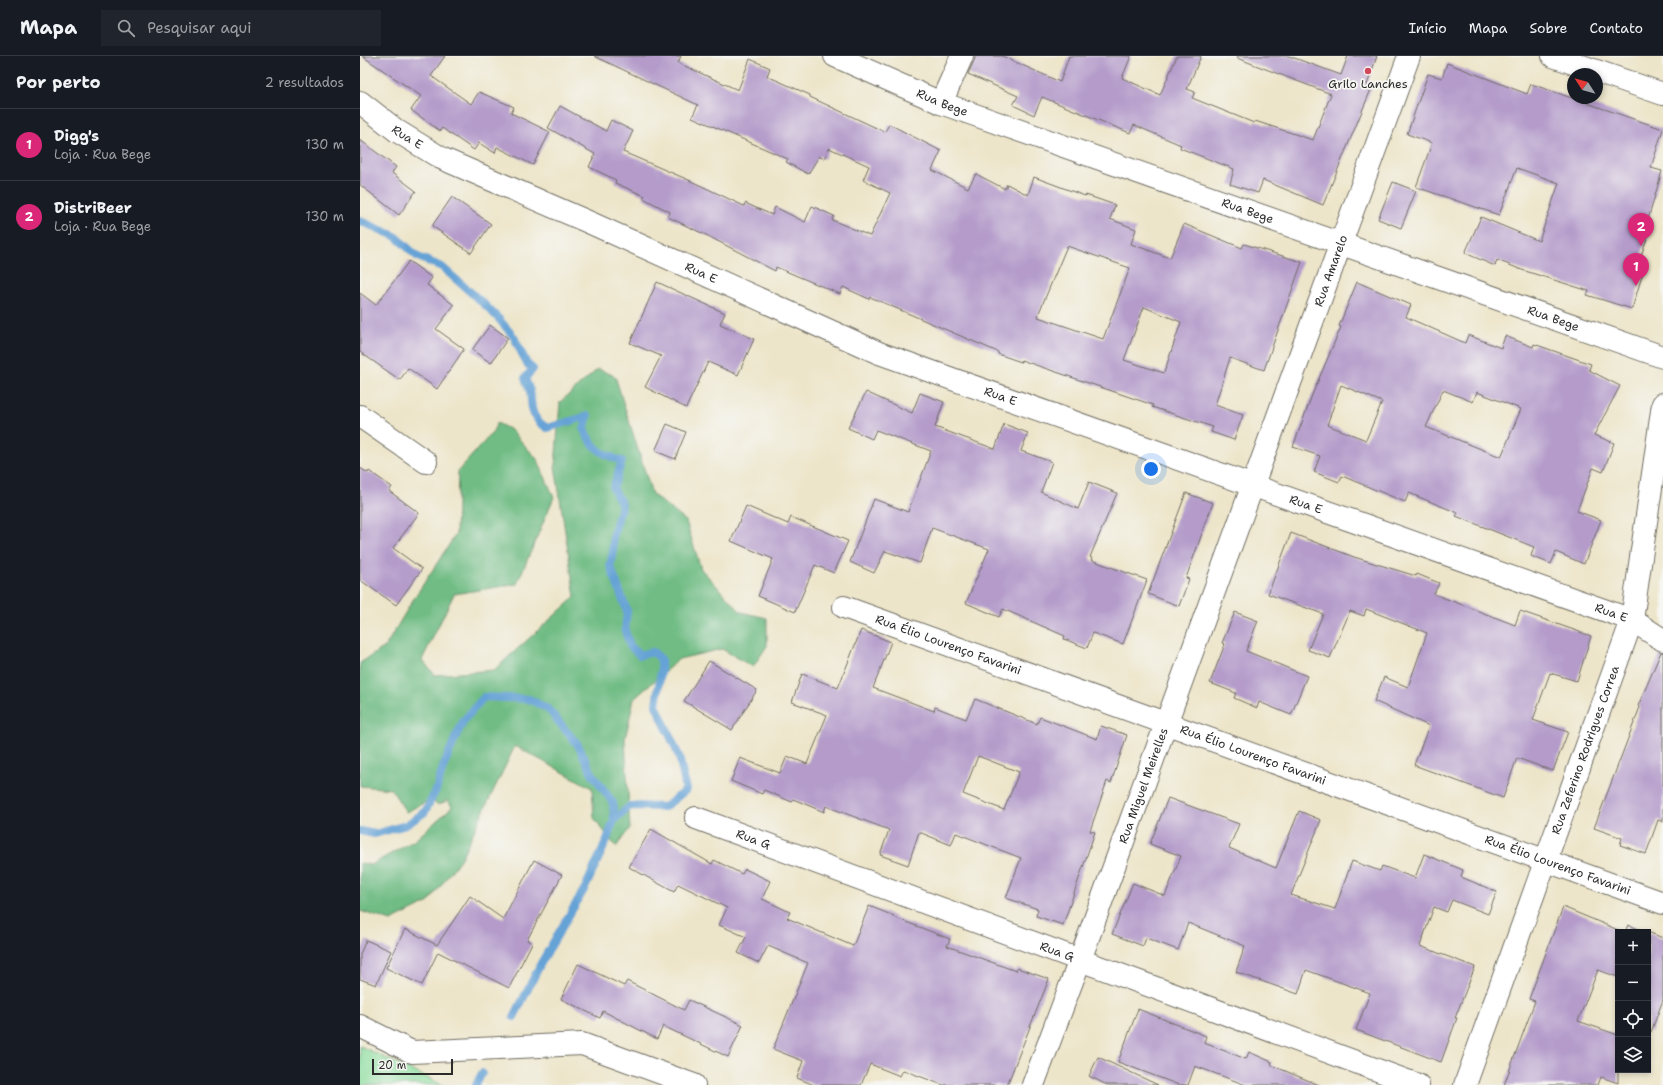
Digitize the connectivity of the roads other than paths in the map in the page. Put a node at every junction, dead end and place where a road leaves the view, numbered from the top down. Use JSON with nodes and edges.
{"nodes":[{"id":1,"x":835,"y":56,"type":"edge"},
{"id":2,"x":962,"y":56,"type":"edge"},
{"id":3,"x":1409,"y":56,"type":"edge"},
{"id":4,"x":1553,"y":56,"type":"edge"},
{"id":5,"x":1663,"y":94,"type":"edge"},
{"id":6,"x":360,"y":102,"type":"edge"},
{"id":7,"x":941,"y":103,"type":"junction"},
{"id":8,"x":1340,"y":244,"type":"junction"},
{"id":9,"x":1663,"y":357,"type":"edge"},
{"id":10,"x":1663,"y":404,"type":"edge"},
{"id":11,"x":360,"y":416,"type":"edge"},
{"id":12,"x":426,"y":462,"type":"dead end"},
{"id":13,"x":1253,"y":485,"type":"junction"},
{"id":14,"x":844,"y":606,"type":"dead end"},
{"id":15,"x":1632,"y":620,"type":"junction"},
{"id":16,"x":1663,"y":640,"type":"edge"},
{"id":17,"x":1166,"y":723,"type":"junction"},
{"id":18,"x":696,"y":818,"type":"dead end"},
{"id":19,"x":1545,"y":860,"type":"junction"},
{"id":20,"x":1663,"y":903,"type":"edge"},
{"id":21,"x":1080,"y":960,"type":"junction"},
{"id":22,"x":360,"y":1026,"type":"edge"},
{"id":23,"x":694,"y":1085,"type":"edge"},
{"id":24,"x":1033,"y":1085,"type":"edge"},
{"id":25,"x":1418,"y":1085,"type":"edge"},
{"id":26,"x":1465,"y":1085,"type":"edge"}],
"edges":[{"from":1,"to":7,"type":"street","name":"Rua Bege"},
{"from":2,"to":7,"type":"street"},
{"from":3,"to":8,"type":"street","name":"Rua Amarelo"},
{"from":4,"to":5,"type":"street"},
{"from":6,"to":13,"type":"street","name":"Rua E"},
{"from":7,"to":8,"type":"street","name":"Rua Bege"},
{"from":8,"to":9,"type":"street","name":"Rua Bege"},
{"from":8,"to":13,"type":"street","name":"Rua Amarelo"},
{"from":10,"to":15,"type":"street","name":"Rua Zeferino Rodrigues Correa"},
{"from":11,"to":12,"type":"street"},
{"from":13,"to":15,"type":"street","name":"Rua E"},
{"from":13,"to":17,"type":"street","name":"Rua Miguel Meirelles"},
{"from":14,"to":17,"type":"street","name":"Rua Élio Lourenço Favarini"},
{"from":15,"to":16,"type":"street","name":"Rua E"},
{"from":15,"to":19,"type":"street","name":"Rua Zeferino Rodrigues Correa"},
{"from":17,"to":19,"type":"street","name":"Rua Élio Lourenço Favarini"},
{"from":17,"to":21,"type":"street","name":"Rua Miguel Meirelles"},
{"from":18,"to":21,"type":"street","name":"Rua G"},
{"from":19,"to":20,"type":"street","name":"Rua Élio Lourenço Favarini"},
{"from":19,"to":26,"type":"street","name":"Rua Zeferino Rodrigues Correa"},
{"from":21,"to":24,"type":"street","name":"Rua Miguel Meirelles"},
{"from":21,"to":25,"type":"street","name":"Rua G"},
{"from":22,"to":23,"type":"street"}]}
